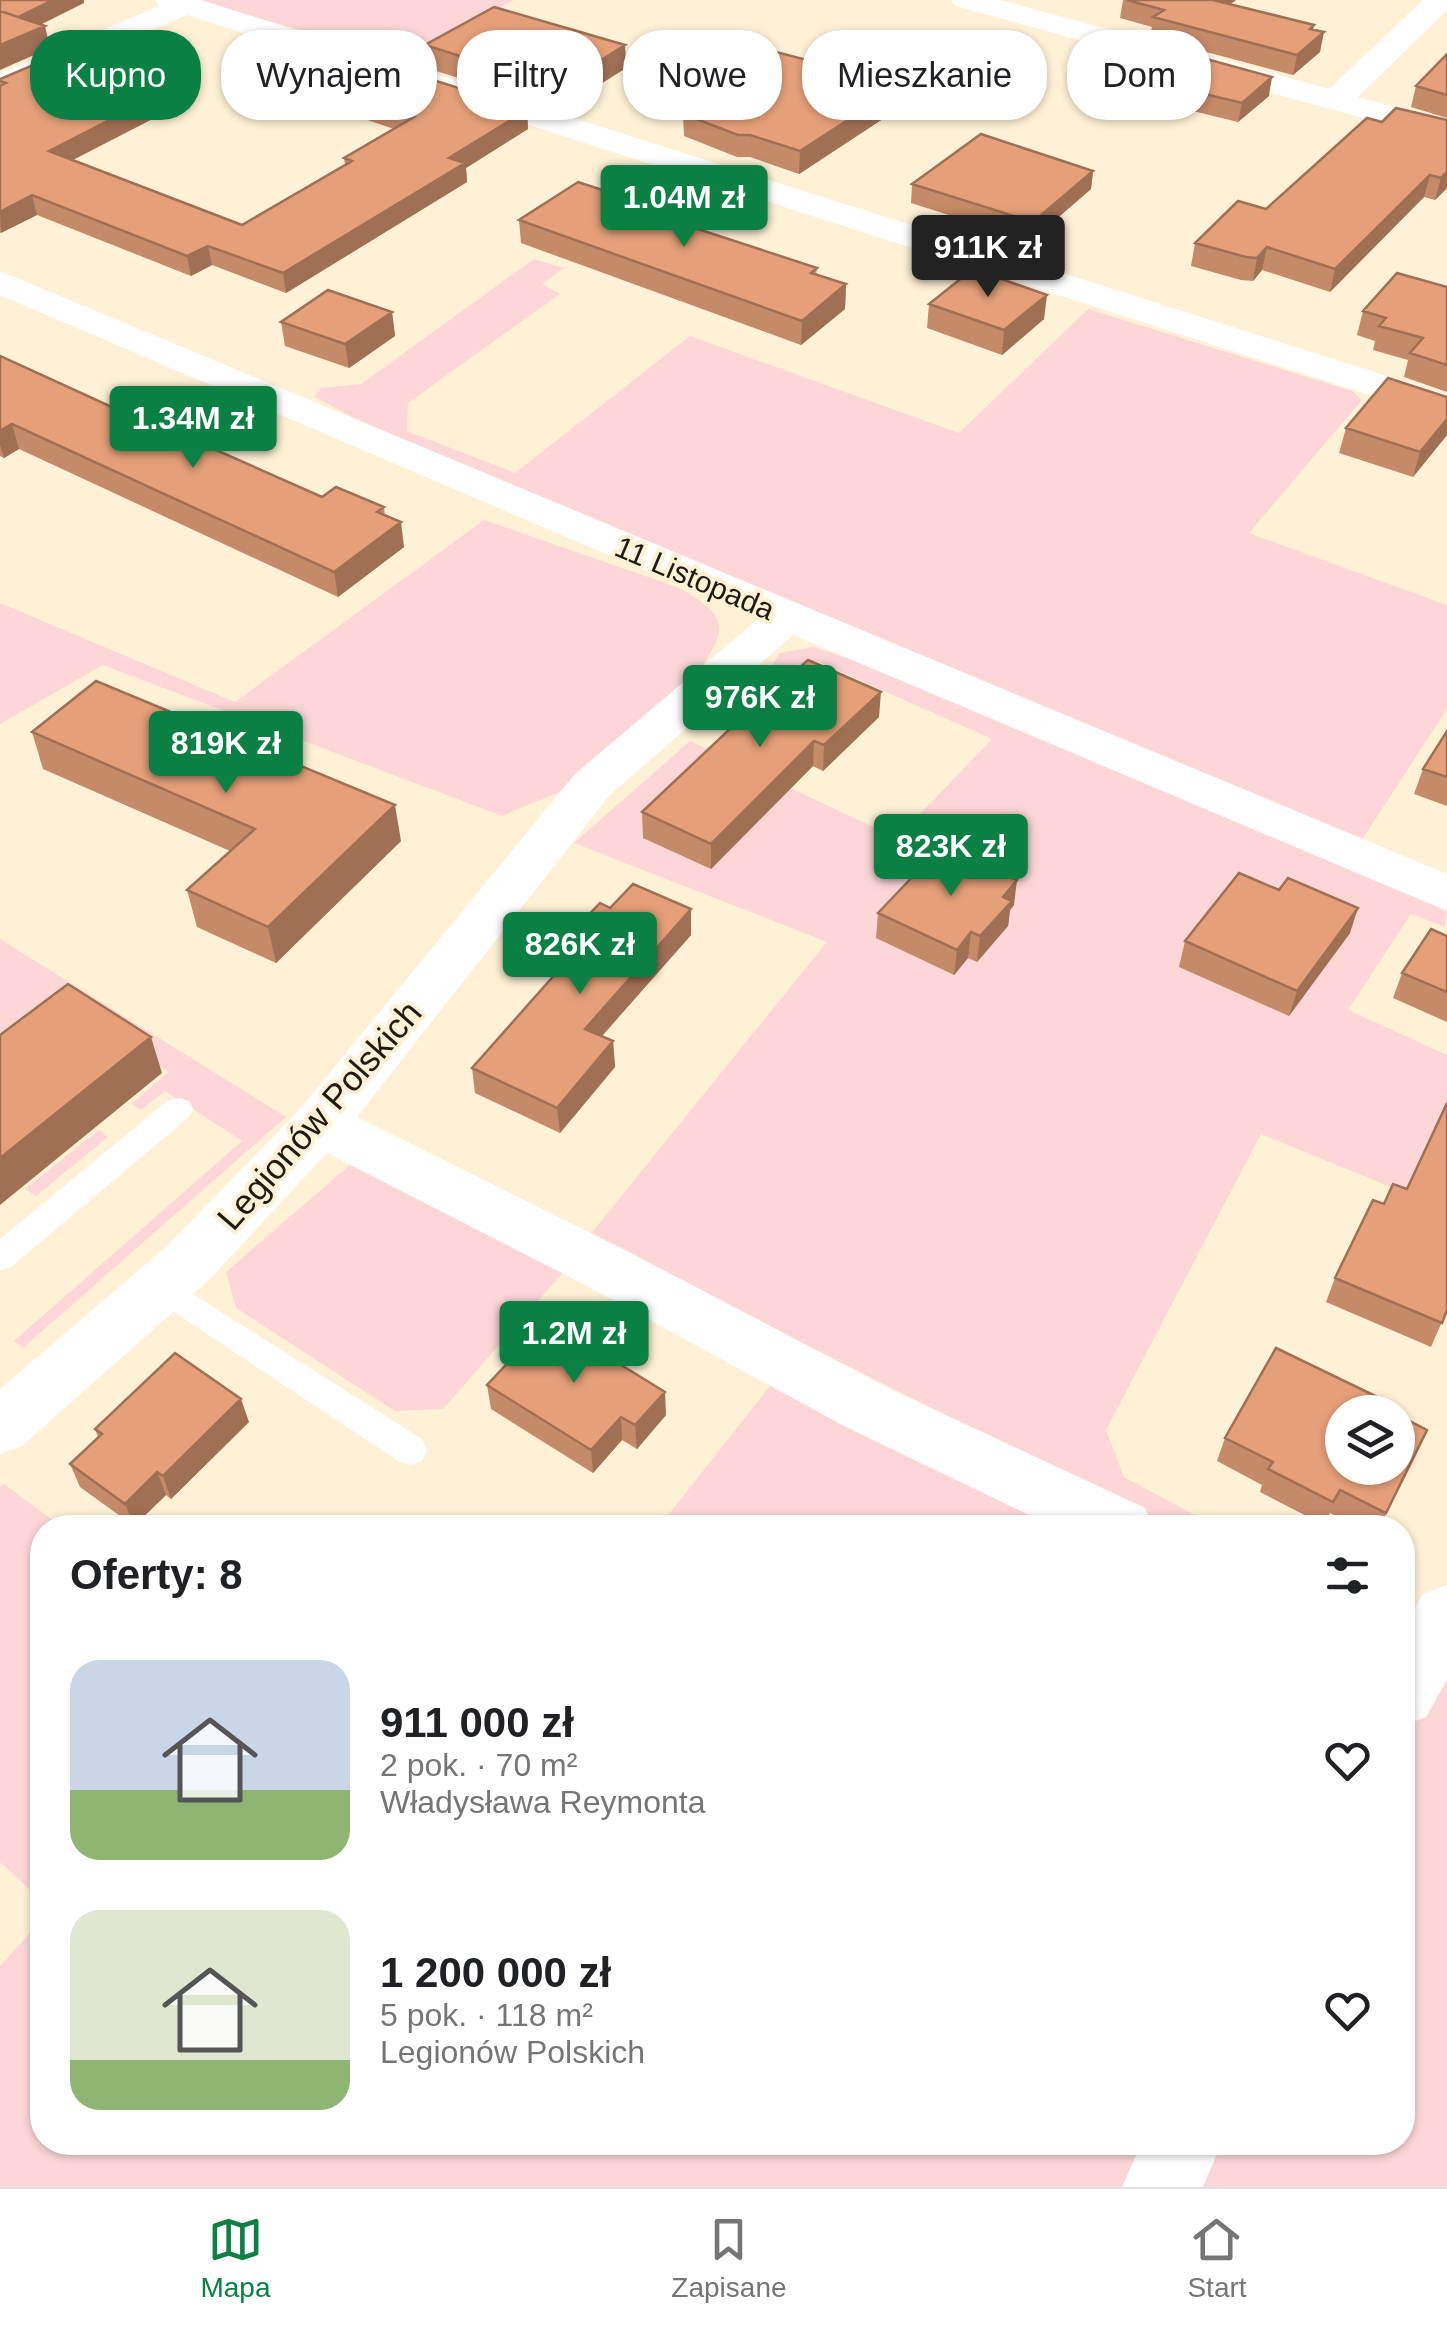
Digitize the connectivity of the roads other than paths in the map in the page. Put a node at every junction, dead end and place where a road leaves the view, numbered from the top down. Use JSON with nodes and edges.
{"nodes":[{"id":1,"x":966,"y":0,"type":"edge"},
{"id":2,"x":1440,"y":0,"type":"edge"},
{"id":3,"x":178,"y":2,"type":"edge"},
{"id":4,"x":0,"y":86,"type":"edge"},
{"id":5,"x":1335,"y":100,"type":"junction"},
{"id":6,"x":1447,"y":131,"type":"edge"},
{"id":7,"x":0,"y":282,"type":"edge"},
{"id":8,"x":1447,"y":408,"type":"edge"},
{"id":9,"x":787,"y":617,"type":"junction"},
{"id":10,"x":1447,"y":894,"type":"edge"},
{"id":11,"x":178,"y":1109,"type":"dead end"},
{"id":12,"x":320,"y":1124,"type":"junction"},
{"id":13,"x":0,"y":1258,"type":"edge"},
{"id":14,"x":160,"y":1287,"type":"junction"},
{"id":15,"x":7,"y":1409,"type":"edge"},
{"id":16,"x":410,"y":1450,"type":"dead end"},
{"id":17,"x":1094,"y":1515,"type":"edge"},
{"id":18,"x":1447,"y":1616,"type":"edge"},
{"id":19,"x":1416,"y":1684,"type":"edge"},
{"id":20,"x":1177,"y":2155,"type":"edge"},
{"id":21,"x":1162,"y":2187,"type":"edge"}],
"edges":[{"from":1,"to":5,"type":"street"},
{"from":2,"to":5,"type":"street"},
{"from":3,"to":4,"type":"street"},
{"from":3,"to":8,"type":"street"},
{"from":5,"to":6,"type":"street"},
{"from":7,"to":9,"type":"street","name":"11 Listopada"},
{"from":9,"to":10,"type":"street","name":"11 Listopada"},
{"from":9,"to":12,"type":"street","name":"Legionów Polskich"},
{"from":11,"to":13,"type":"lane"},
{"from":12,"to":14,"type":"street","name":"Legionów Polskich"},
{"from":12,"to":17,"type":"street"},
{"from":14,"to":15,"type":"street","name":"Legionów Polskich"},
{"from":14,"to":16,"type":"lane"},
{"from":18,"to":19,"type":"street"},
{"from":20,"to":21,"type":"street"}]}
